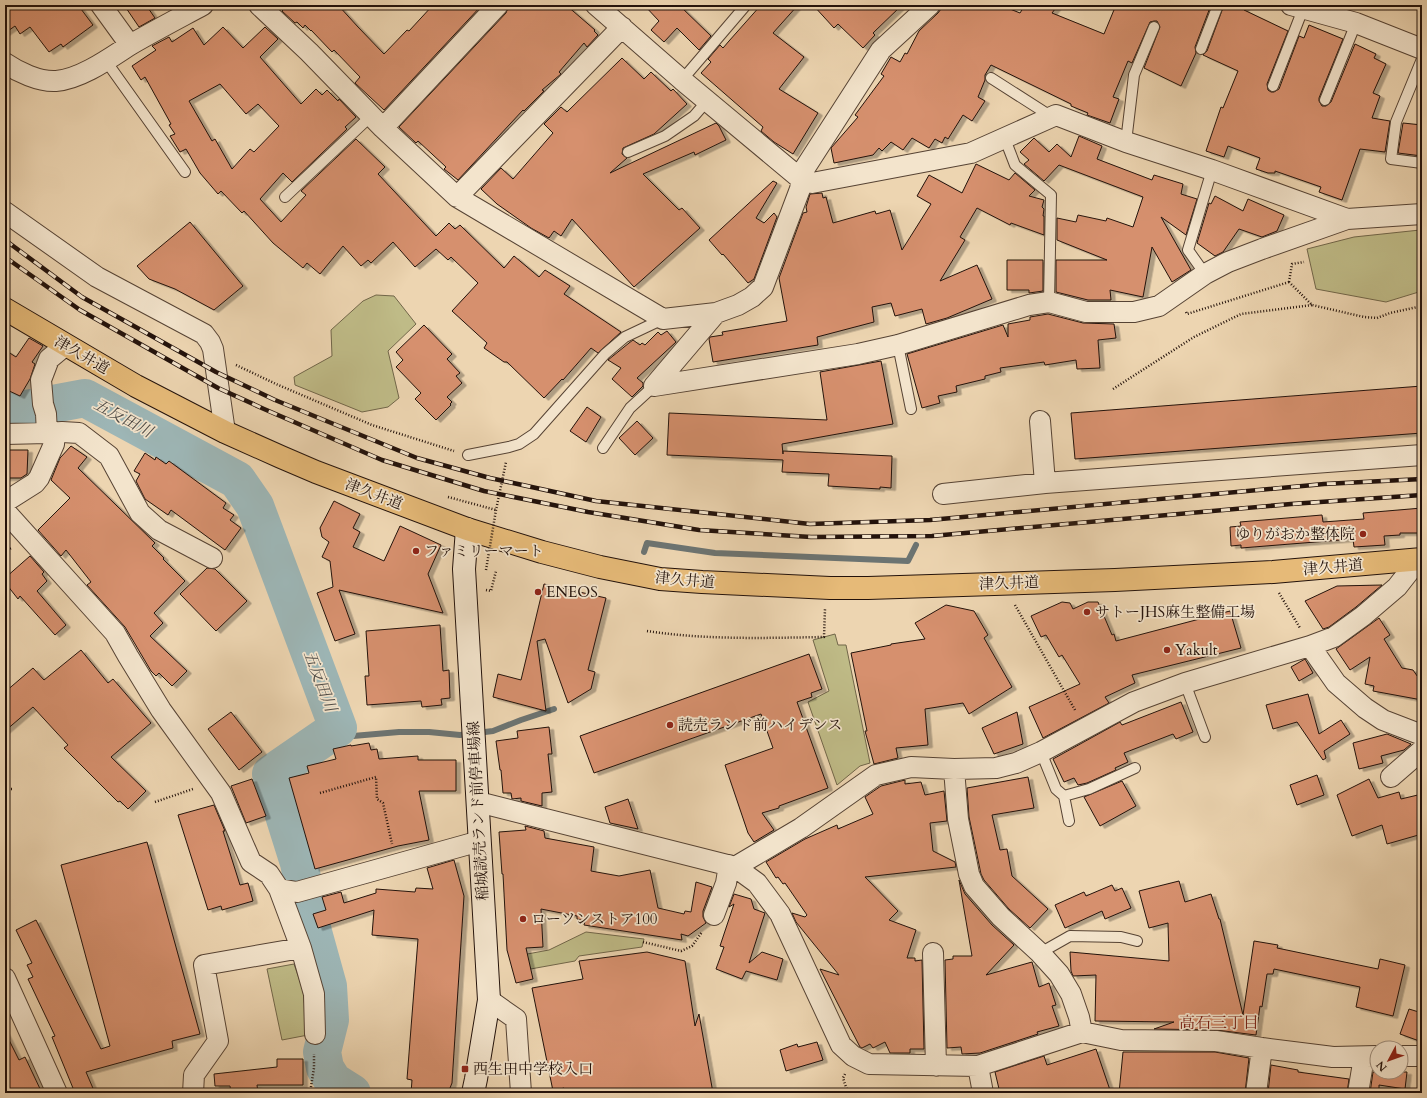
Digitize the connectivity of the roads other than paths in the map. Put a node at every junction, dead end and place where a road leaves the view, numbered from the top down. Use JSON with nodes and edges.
{"nodes":[{"id":1,"x":101,"y":5,"type":"edge"},
{"id":2,"x":203,"y":5,"type":"edge"},
{"id":3,"x":259,"y":5,"type":"edge"},
{"id":4,"x":498,"y":5,"type":"edge"},
{"id":5,"x":596,"y":5,"type":"edge"},
{"id":6,"x":746,"y":5,"type":"edge"},
{"id":7,"x":930,"y":5,"type":"edge"},
{"id":8,"x":1218,"y":5,"type":"edge"},
{"id":9,"x":1297,"y":7,"type":"edge"},
{"id":10,"x":1356,"y":23,"type":"junction"},
{"id":11,"x":622,"y":27,"type":"junction"},
{"id":12,"x":1154,"y":27,"type":"dead end"},
{"id":13,"x":130,"y":45,"type":"junction"},
{"id":14,"x":1201,"y":49,"type":"dead end"},
{"id":15,"x":1422,"y":49,"type":"edge"},
{"id":16,"x":1422,"y":59,"type":"edge"},
{"id":17,"x":106,"y":61,"type":"junction"},
{"id":18,"x":5,"y":63,"type":"edge"},
{"id":19,"x":991,"y":78,"type":"dead end"},
{"id":20,"x":682,"y":80,"type":"junction"},
{"id":21,"x":1273,"y":86,"type":"dead end"},
{"id":22,"x":1325,"y":100,"type":"dead end"},
{"id":23,"x":708,"y":101,"type":"junction"},
{"id":24,"x":1052,"y":117,"type":"junction"},
{"id":25,"x":377,"y":122,"type":"junction"},
{"id":26,"x":1005,"y":140,"type":"junction"},
{"id":27,"x":1126,"y":142,"type":"junction"},
{"id":28,"x":628,"y":152,"type":"dead end"},
{"id":29,"x":1422,"y":163,"type":"edge"},
{"id":30,"x":1212,"y":170,"type":"junction"},
{"id":31,"x":185,"y":172,"type":"dead end"},
{"id":32,"x":802,"y":180,"type":"junction"},
{"id":33,"x":285,"y":197,"type":"dead end"},
{"id":34,"x":457,"y":197,"type":"junction"},
{"id":35,"x":5,"y":212,"type":"edge"},
{"id":36,"x":1422,"y":214,"type":"edge"},
{"id":37,"x":1347,"y":219,"type":"junction"},
{"id":38,"x":1205,"y":274,"type":"junction"},
{"id":39,"x":1049,"y":302,"type":"junction"},
{"id":40,"x":5,"y":309,"type":"edge"},
{"id":41,"x":716,"y":313,"type":"junction"},
{"id":42,"x":663,"y":319,"type":"junction"},
{"id":43,"x":62,"y":344,"type":"junction"},
{"id":44,"x":898,"y":345,"type":"junction"},
{"id":45,"x":654,"y":386,"type":"junction"},
{"id":46,"x":911,"y":408,"type":"dead end"},
{"id":47,"x":48,"y":421,"type":"junction"},
{"id":48,"x":1040,"y":421,"type":"dead end"},
{"id":49,"x":225,"y":432,"type":"junction"},
{"id":50,"x":5,"y":434,"type":"edge"},
{"id":51,"x":603,"y":448,"type":"dead end"},
{"id":52,"x":1422,"y":454,"type":"edge"},
{"id":53,"x":468,"y":455,"type":"road end"},
{"id":54,"x":1045,"y":483,"type":"junction"},
{"id":55,"x":943,"y":494,"type":"dead end"},
{"id":56,"x":5,"y":502,"type":"edge"},
{"id":57,"x":5,"y":511,"type":"edge"},
{"id":58,"x":467,"y":529,"type":"junction"},
{"id":59,"x":212,"y":558,"type":"dead end"},
{"id":60,"x":1421,"y":559,"type":"edge"},
{"id":61,"x":1310,"y":646,"type":"junction"},
{"id":62,"x":1185,"y":683,"type":"junction"},
{"id":63,"x":1422,"y":735,"type":"edge"},
{"id":64,"x":1205,"y":737,"type":"dead end"},
{"id":65,"x":1422,"y":750,"type":"edge"},
{"id":66,"x":1041,"y":752,"type":"junction"},
{"id":67,"x":1135,"y":768,"type":"dead end"},
{"id":68,"x":954,"y":769,"type":"junction"},
{"id":69,"x":1391,"y":777,"type":"dead end"},
{"id":70,"x":1064,"y":796,"type":"junction"},
{"id":71,"x":478,"y":802,"type":"junction"},
{"id":72,"x":1069,"y":821,"type":"dead end"},
{"id":73,"x":480,"y":841,"type":"junction"},
{"id":74,"x":732,"y":866,"type":"junction"},
{"id":75,"x":296,"y":890,"type":"junction"},
{"id":76,"x":714,"y":915,"type":"dead end"},
{"id":77,"x":1137,"y":940,"type":"dead end"},
{"id":78,"x":301,"y":948,"type":"junction"},
{"id":79,"x":1040,"y":952,"type":"junction"},
{"id":80,"x":933,"y":953,"type":"dead end"},
{"id":81,"x":5,"y":978,"type":"edge"},
{"id":82,"x":489,"y":1000,"type":"junction"},
{"id":83,"x":1082,"y":1032,"type":"junction"},
{"id":84,"x":315,"y":1034,"type":"road end"},
{"id":85,"x":1262,"y":1048,"type":"junction"},
{"id":86,"x":1409,"y":1056,"type":"edge"},
{"id":87,"x":1422,"y":1056,"type":"edge"},
{"id":88,"x":1369,"y":1057,"type":"edge"},
{"id":89,"x":1369,"y":1060,"type":"edge"},
{"id":90,"x":936,"y":1066,"type":"junction"},
{"id":91,"x":978,"y":1066,"type":"junction"},
{"id":92,"x":57,"y":1093,"type":"edge"},
{"id":93,"x":193,"y":1093,"type":"edge"},
{"id":94,"x":473,"y":1093,"type":"edge"},
{"id":95,"x":521,"y":1093,"type":"edge"},
{"id":96,"x":982,"y":1093,"type":"edge"},
{"id":97,"x":1256,"y":1093,"type":"edge"},
{"id":98,"x":1358,"y":1093,"type":"edge"}],
"edges":[{"from":1,"to":13,"type":"street"},
{"from":2,"to":13,"type":"street"},
{"from":3,"to":25,"type":"street"},
{"from":4,"to":25,"type":"street"},
{"from":5,"to":11,"type":"street"},
{"from":6,"to":20,"type":"lane"},
{"from":7,"to":32,"type":"street"},
{"from":8,"to":14,"type":"lane"},
{"from":9,"to":10,"type":"street"},
{"from":9,"to":21,"type":"lane"},
{"from":10,"to":15,"type":"street"},
{"from":10,"to":22,"type":"lane"},
{"from":11,"to":20,"type":"street"},
{"from":11,"to":34,"type":"street"},
{"from":12,"to":27,"type":"lane"},
{"from":13,"to":17,"type":"street"},
{"from":16,"to":29,"type":"lane"},
{"from":17,"to":18,"type":"street"},
{"from":17,"to":31,"type":"lane"},
{"from":19,"to":24,"type":"lane"},
{"from":20,"to":23,"type":"street"},
{"from":23,"to":28,"type":"lane"},
{"from":23,"to":32,"type":"street"},
{"from":24,"to":26,"type":"street"},
{"from":24,"to":27,"type":"street"},
{"from":25,"to":33,"type":"lane"},
{"from":25,"to":34,"type":"street"},
{"from":26,"to":32,"type":"street"},
{"from":26,"to":39,"type":"lane"},
{"from":27,"to":30,"type":"street"},
{"from":30,"to":37,"type":"street"},
{"from":30,"to":38,"type":"lane"},
{"from":32,"to":41,"type":"street"},
{"from":34,"to":42,"type":"street"},
{"from":35,"to":49,"type":"street"},
{"from":36,"to":37,"type":"street"},
{"from":37,"to":38,"type":"street"},
{"from":38,"to":39,"type":"street"},
{"from":39,"to":44,"type":"street"},
{"from":40,"to":43,"type":"main road","name":"津久井道"},
{"from":41,"to":42,"type":"street"},
{"from":41,"to":45,"type":"street"},
{"from":42,"to":53,"type":"lane"},
{"from":43,"to":47,"type":"street"},
{"from":43,"to":49,"type":"main road","name":"津久井道"},
{"from":44,"to":45,"type":"street"},
{"from":44,"to":46,"type":"lane"},
{"from":45,"to":51,"type":"lane"},
{"from":47,"to":50,"type":"street"},
{"from":47,"to":56,"type":"street"},
{"from":47,"to":59,"type":"street"},
{"from":48,"to":54,"type":"street"},
{"from":49,"to":58,"type":"main road","name":"津久井道"},
{"from":52,"to":54,"type":"street"},
{"from":54,"to":55,"type":"street"},
{"from":57,"to":75,"type":"street"},
{"from":58,"to":60,"type":"main road","name":"津久井道"},
{"from":58,"to":71,"type":"main road","name":"稲城読売ランド前停車場線"},
{"from":60,"to":61,"type":"street"},
{"from":61,"to":62,"type":"street"},
{"from":61,"to":63,"type":"street"},
{"from":62,"to":64,"type":"lane"},
{"from":62,"to":66,"type":"street"},
{"from":65,"to":69,"type":"street"},
{"from":66,"to":68,"type":"street"},
{"from":66,"to":70,"type":"lane"},
{"from":67,"to":70,"type":"lane"},
{"from":68,"to":74,"type":"street"},
{"from":68,"to":79,"type":"street"},
{"from":70,"to":72,"type":"lane"},
{"from":71,"to":73,"type":"main road","name":"稲城読売ランド前停車場線"},
{"from":71,"to":74,"type":"street"},
{"from":73,"to":75,"type":"street"},
{"from":73,"to":82,"type":"main road","name":"稲城読売ランド前停車場線"},
{"from":74,"to":76,"type":"street"},
{"from":74,"to":90,"type":"street"},
{"from":75,"to":78,"type":"street"},
{"from":77,"to":79,"type":"lane"},
{"from":78,"to":84,"type":"street"},
{"from":78,"to":93,"type":"street"},
{"from":79,"to":83,"type":"street"},
{"from":80,"to":90,"type":"street"},
{"from":81,"to":92,"type":"street"},
{"from":82,"to":94,"type":"main road","name":"稲城読売ランド前停車場線"},
{"from":82,"to":95,"type":"street"},
{"from":83,"to":85,"type":"street"},
{"from":83,"to":91,"type":"street"},
{"from":85,"to":88,"type":"street"},
{"from":85,"to":97,"type":"street"},
{"from":86,"to":87,"type":"street"},
{"from":89,"to":98,"type":"street"},
{"from":90,"to":91,"type":"street"},
{"from":91,"to":96,"type":"street"}]}
